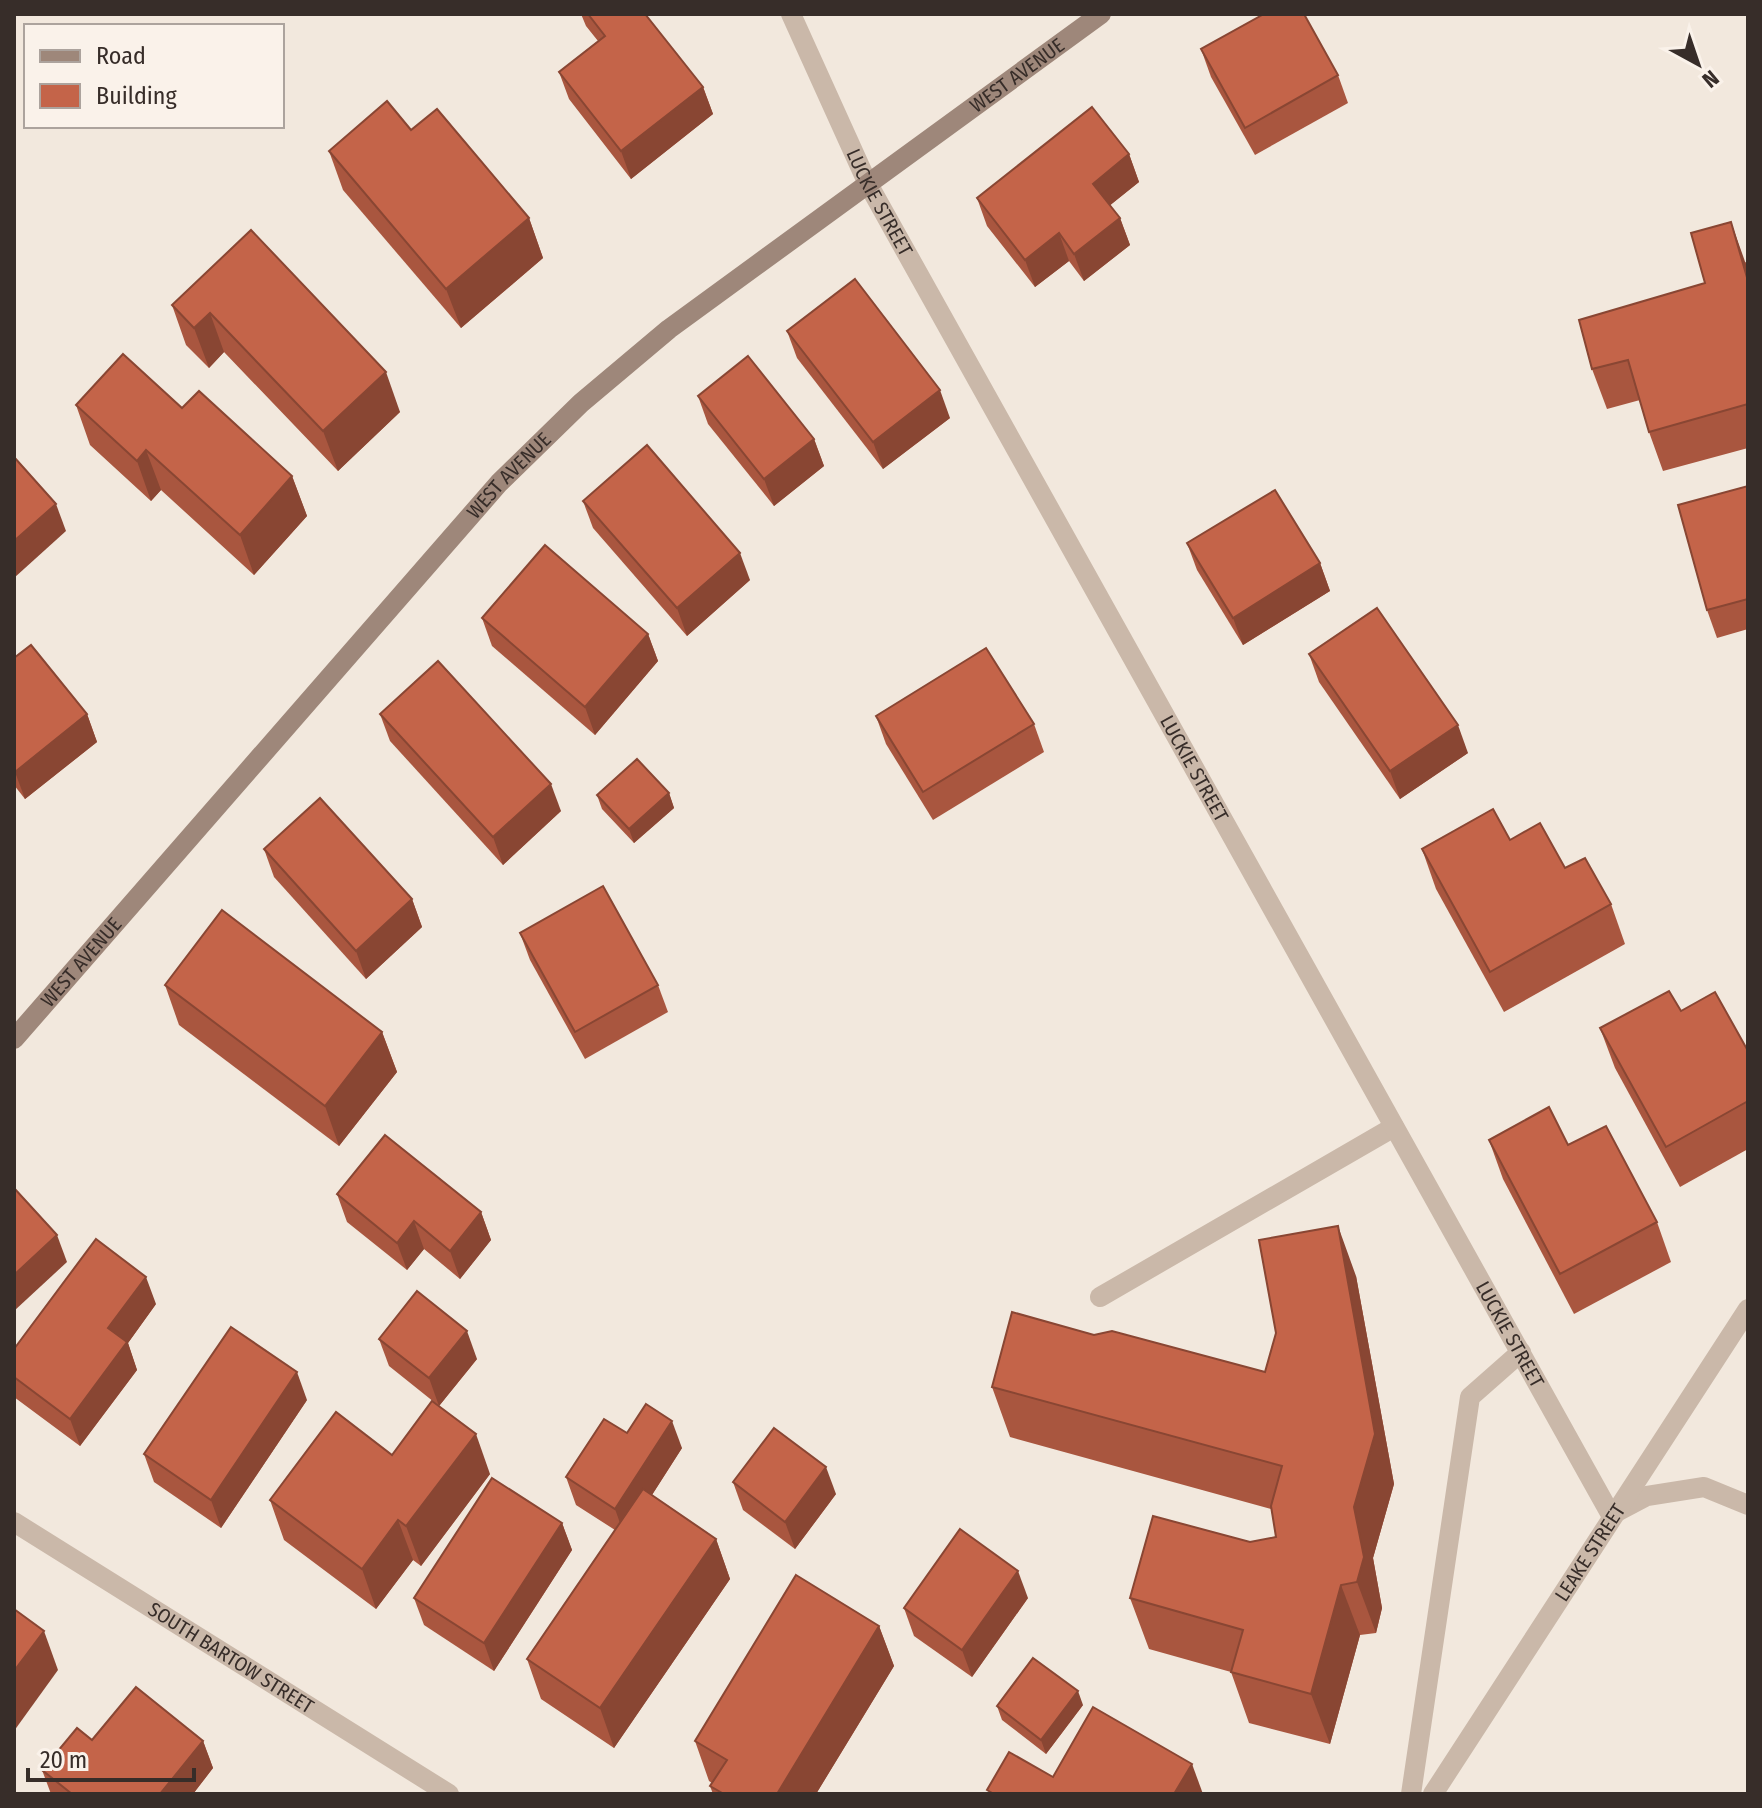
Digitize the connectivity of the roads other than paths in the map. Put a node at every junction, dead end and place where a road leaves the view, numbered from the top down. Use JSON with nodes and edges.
{"nodes":[{"id":1,"x":791,"y":14,"type":"edge"},
{"id":2,"x":1101,"y":14,"type":"edge"},
{"id":3,"x":867,"y":182,"type":"junction"},
{"id":4,"x":14,"y":1039,"type":"edge"},
{"id":5,"x":1394,"y":1127,"type":"junction"},
{"id":6,"x":1100,"y":1297,"type":"dead end"},
{"id":7,"x":1748,"y":1309,"type":"edge"},
{"id":8,"x":1521,"y":1352,"type":"junction"},
{"id":9,"x":1748,"y":1505,"type":"edge"},
{"id":10,"x":1611,"y":1515,"type":"junction"},
{"id":11,"x":14,"y":1522,"type":"edge"},
{"id":12,"x":449,"y":1794,"type":"edge"},
{"id":13,"x":1411,"y":1794,"type":"edge"},
{"id":14,"x":1433,"y":1794,"type":"edge"}],
"edges":[{"from":1,"to":3,"type":"street","name":"LUCKIE STREET"},
{"from":2,"to":3,"type":"street","name":"WEST AVENUE"},
{"from":3,"to":4,"type":"street","name":"WEST AVENUE"},
{"from":3,"to":5,"type":"street","name":"LUCKIE STREET"},
{"from":5,"to":6,"type":"street"},
{"from":5,"to":8,"type":"street","name":"LUCKIE STREET"},
{"from":7,"to":10,"type":"street","name":"LEAKE STREET"},
{"from":8,"to":10,"type":"street","name":"LUCKIE STREET"},
{"from":8,"to":13,"type":"street"},
{"from":9,"to":10,"type":"street"},
{"from":10,"to":14,"type":"street","name":"LEAKE STREET"},
{"from":11,"to":12,"type":"street","name":"SOUTH BARTOW STREET"}]}
